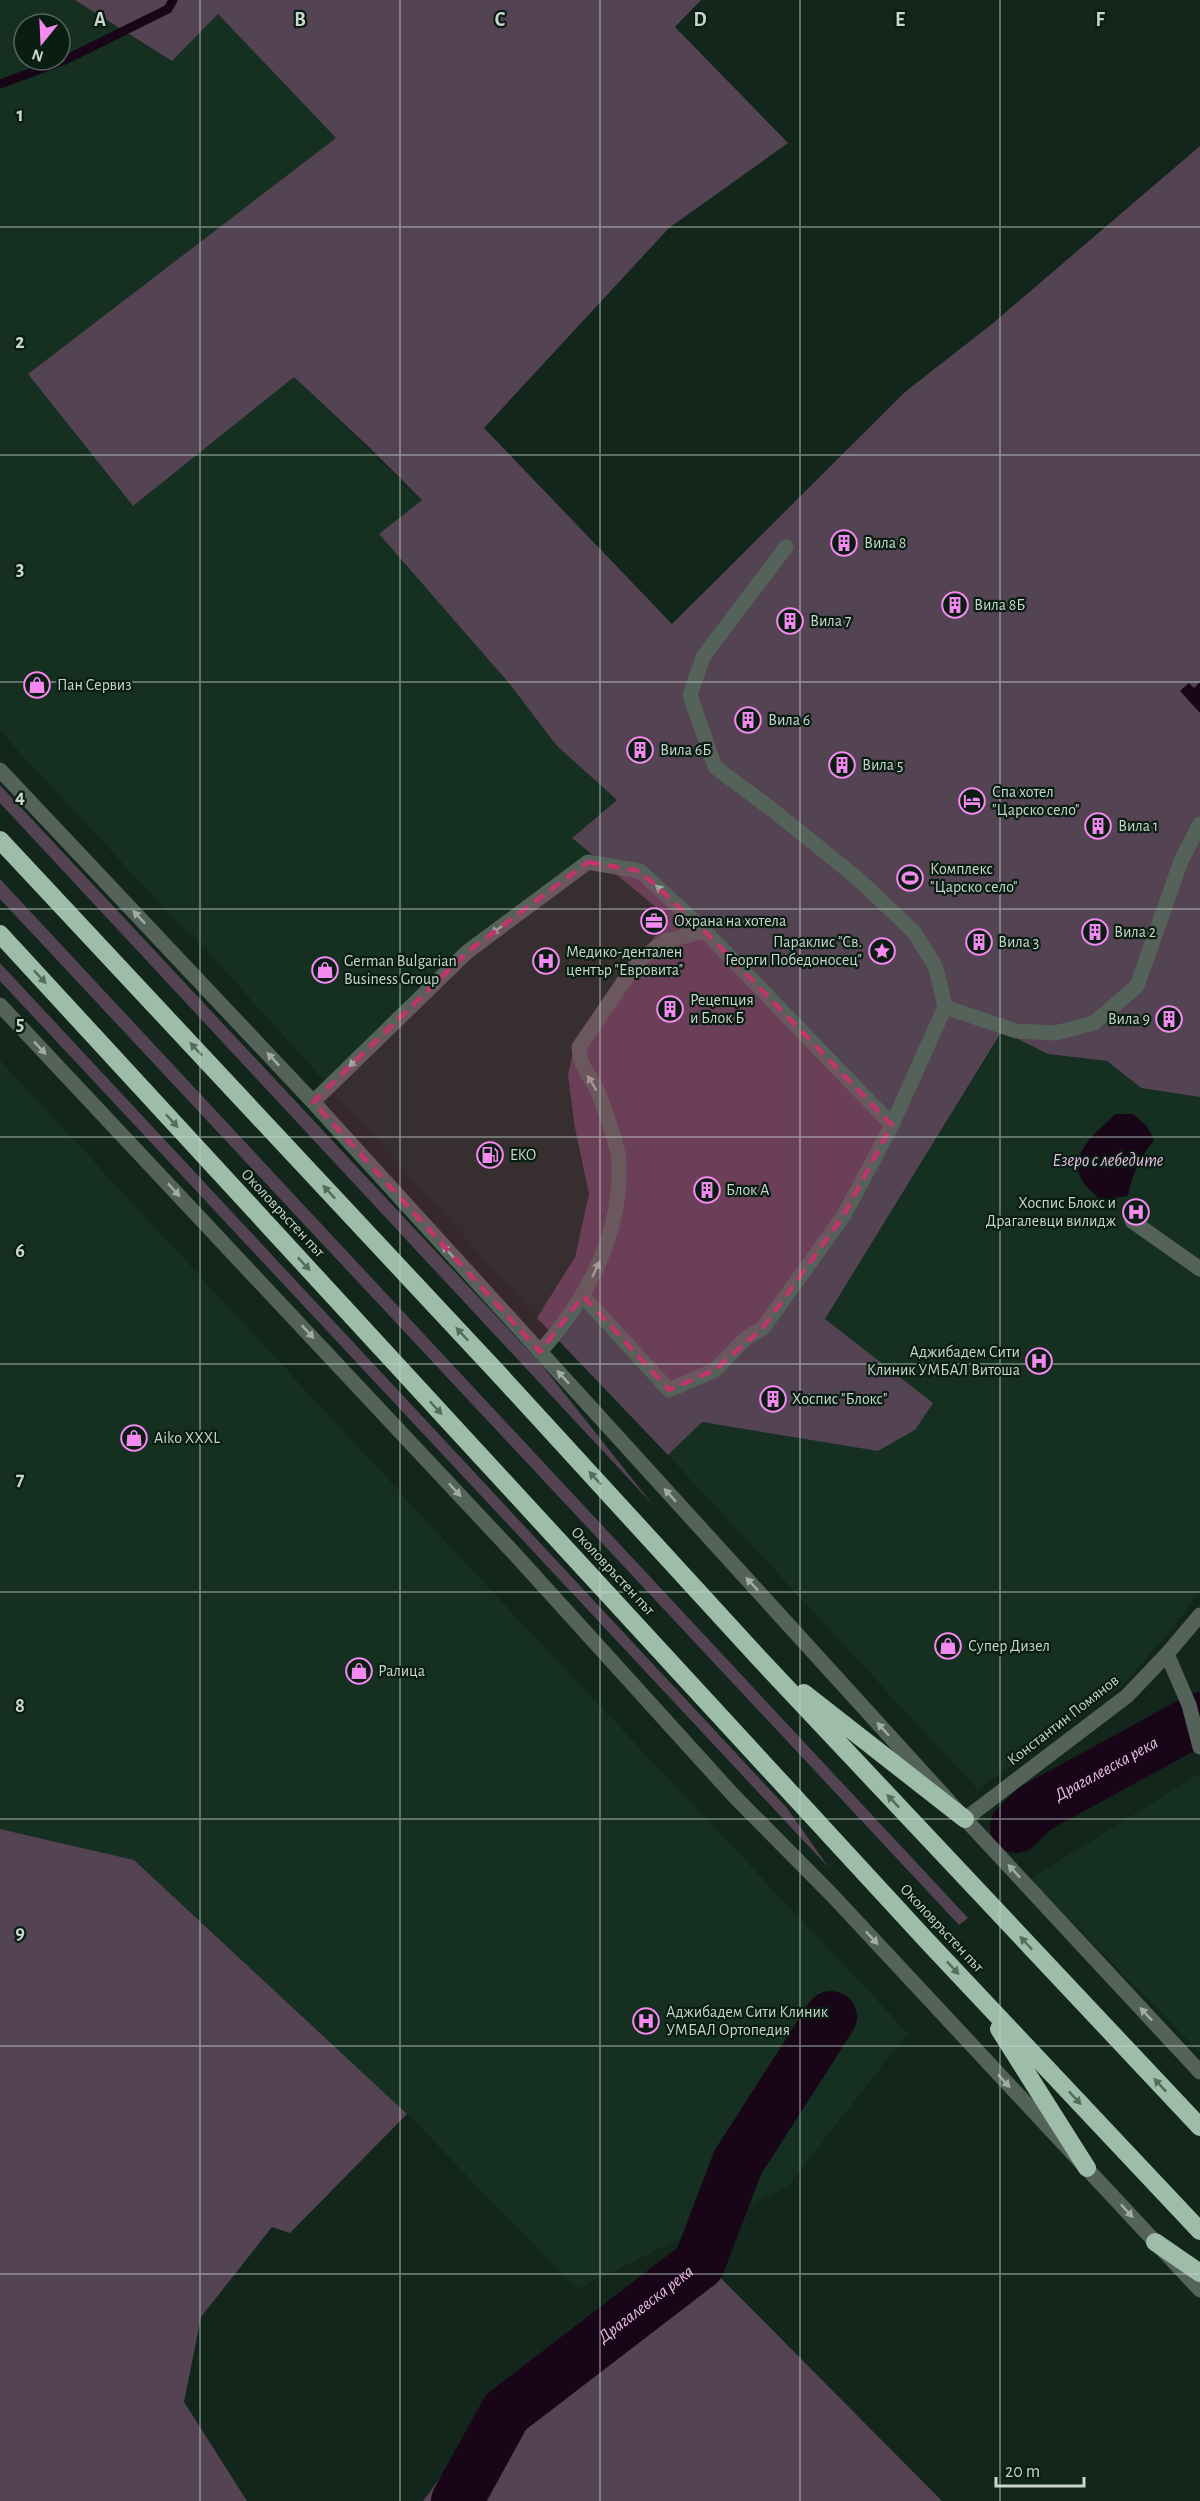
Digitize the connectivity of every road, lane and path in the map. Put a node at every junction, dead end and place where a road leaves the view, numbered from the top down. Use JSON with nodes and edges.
{"nodes":[{"id":1,"x":786,"y":547,"type":"dead end"},
{"id":2,"x":0,"y":770,"type":"edge"},
{"id":3,"x":1200,"y":824,"type":"edge"},
{"id":4,"x":0,"y":840,"type":"edge"},
{"id":5,"x":705,"y":931,"type":"junction"},
{"id":6,"x":0,"y":934,"type":"edge"},
{"id":7,"x":0,"y":1005,"type":"edge"},
{"id":8,"x":945,"y":1007,"type":"junction"},
{"id":9,"x":313,"y":1102,"type":"junction"},
{"id":10,"x":892,"y":1125,"type":"junction"},
{"id":11,"x":1132,"y":1221,"type":"dead end"},
{"id":12,"x":1200,"y":1269,"type":"edge"},
{"id":13,"x":583,"y":1296,"type":"junction"},
{"id":14,"x":540,"y":1352,"type":"junction"},
{"id":15,"x":1200,"y":1615,"type":"edge"},
{"id":16,"x":1167,"y":1654,"type":"junction"},
{"id":17,"x":758,"y":1657,"type":"junction"},
{"id":18,"x":1200,"y":1747,"type":"edge"},
{"id":19,"x":965,"y":1819,"type":"junction"},
{"id":20,"x":977,"y":1995,"type":"junction"},
{"id":21,"x":1200,"y":2073,"type":"edge"},
{"id":22,"x":1200,"y":2127,"type":"edge"},
{"id":23,"x":1087,"y":2168,"type":"junction"},
{"id":24,"x":1200,"y":2231,"type":"edge"},
{"id":25,"x":1155,"y":2242,"type":"junction"},
{"id":26,"x":1200,"y":2273,"type":"edge"},
{"id":27,"x":1200,"y":2290,"type":"edge"}],
"edges":[{"from":1,"to":8,"type":"street"},
{"from":9,"to":2,"type":"street","one_way":true},
{"from":3,"to":8,"type":"street"},
{"from":17,"to":4,"type":"highway","one_way":true},
{"from":5,"to":9,"type":"street","one_way":true},
{"from":5,"to":10,"type":"street"},
{"from":13,"to":5,"type":"street","one_way":true},
{"from":6,"to":20,"type":"highway","name":"Околовръстен път","one_way":true},
{"from":7,"to":23,"type":"street","one_way":true},
{"from":8,"to":10,"type":"street"},
{"from":14,"to":9,"type":"street","one_way":true},
{"from":10,"to":13,"type":"street"},
{"from":11,"to":12,"type":"street"},
{"from":13,"to":14,"type":"street"},
{"from":19,"to":14,"type":"street","one_way":true},
{"from":15,"to":16,"type":"street","name":"Константин Помянов"},
{"from":16,"to":18,"type":"street"},
{"from":16,"to":19,"type":"street","name":"Константин Помянов"},
{"from":17,"to":19,"type":"highway"},
{"from":22,"to":17,"type":"highway","one_way":true},
{"from":21,"to":19,"type":"street","one_way":true},
{"from":20,"to":23,"type":"highway"},
{"from":20,"to":24,"type":"highway","name":"Околовръстен път","one_way":true},
{"from":23,"to":25,"type":"street","one_way":true},
{"from":25,"to":26,"type":"highway"},
{"from":25,"to":27,"type":"street"}]}
